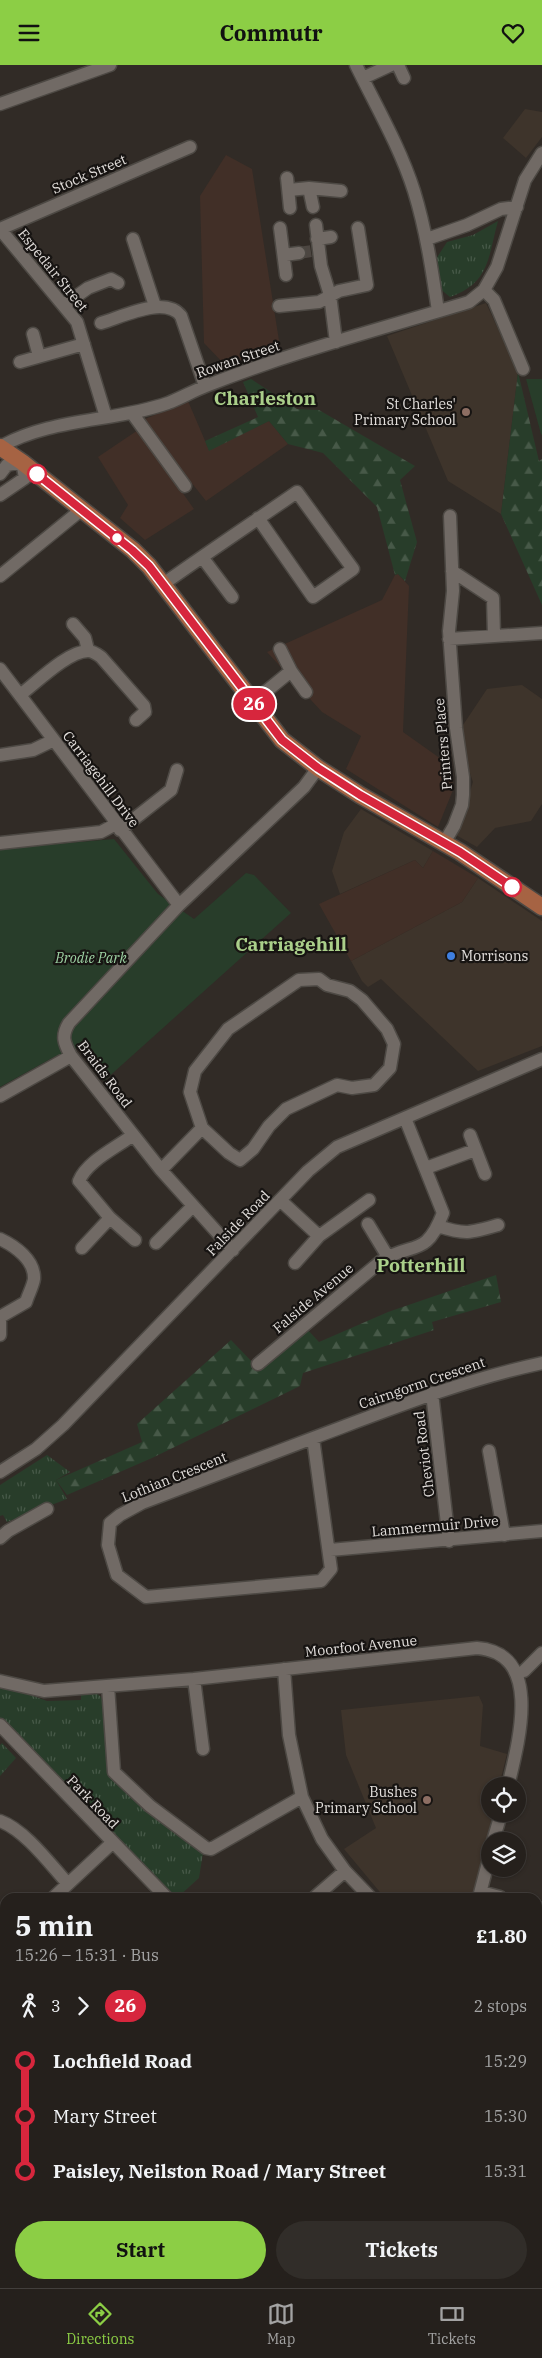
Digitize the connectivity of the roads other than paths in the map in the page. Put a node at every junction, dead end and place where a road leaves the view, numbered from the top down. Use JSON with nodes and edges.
{"nodes":[{"id":1,"x":110,"y":65,"type":"edge"},
{"id":2,"x":356,"y":65,"type":"edge"},
{"id":3,"x":391,"y":65,"type":"edge"},
{"id":4,"x":398,"y":65,"type":"edge"},
{"id":5,"x":82,"y":69,"type":"edge"},
{"id":6,"x":363,"y":78,"type":"junction"},
{"id":7,"x":404,"y":78,"type":"dead end"},
{"id":8,"x":0,"y":103,"type":"edge"},
{"id":9,"x":190,"y":147,"type":"dead end"},
{"id":10,"x":542,"y":153,"type":"edge"},
{"id":11,"x":309,"y":188,"type":"junction"},
{"id":12,"x":342,"y":191,"type":"dead end"},
{"id":13,"x":313,"y":207,"type":"dead end"},
{"id":14,"x":517,"y":207,"type":"junction"},
{"id":15,"x":290,"y":208,"type":"dead end"},
{"id":16,"x":316,"y":225,"type":"dead end"},
{"id":17,"x":280,"y":228,"type":"dead end"},
{"id":18,"x":358,"y":228,"type":"dead end"},
{"id":19,"x":0,"y":229,"type":"edge"},
{"id":20,"x":331,"y":237,"type":"dead end"},
{"id":21,"x":133,"y":239,"type":"dead end"},
{"id":22,"x":317,"y":239,"type":"junction"},
{"id":23,"x":427,"y":239,"type":"junction"},
{"id":24,"x":298,"y":253,"type":"tunnel mouth"},
{"id":25,"x":284,"y":255,"type":"junction"},
{"id":26,"x":286,"y":275,"type":"dead end"},
{"id":27,"x":118,"y":283,"type":"dead end"},
{"id":28,"x":484,"y":291,"type":"junction"},
{"id":29,"x":330,"y":295,"type":"junction"},
{"id":30,"x":64,"y":305,"type":"junction"},
{"id":31,"x":155,"y":306,"type":"junction"},
{"id":32,"x":279,"y":306,"type":"dead end"},
{"id":33,"x":438,"y":311,"type":"junction"},
{"id":34,"x":100,"y":323,"type":"dead end"},
{"id":35,"x":33,"y":334,"type":"dead end"},
{"id":36,"x":336,"y":342,"type":"junction"},
{"id":37,"x":84,"y":344,"type":"junction"},
{"id":38,"x":39,"y":356,"type":"junction"},
{"id":39,"x":20,"y":362,"type":"dead end"},
{"id":40,"x":523,"y":369,"type":"dead end"},
{"id":41,"x":205,"y":386,"type":"junction"},
{"id":42,"x":132,"y":413,"type":"junction"},
{"id":43,"x":106,"y":417,"type":"junction"},
{"id":44,"x":0,"y":447,"type":"edge"},
{"id":45,"x":22,"y":462,"type":"junction"},
{"id":46,"x":0,"y":473,"type":"edge"},
{"id":47,"x":185,"y":486,"type":"dead end"},
{"id":48,"x":0,"y":495,"type":"edge"},
{"id":49,"x":81,"y":510,"type":"junction"},
{"id":50,"x":450,"y":516,"type":"dead end"},
{"id":51,"x":258,"y":518,"type":"junction"},
{"id":52,"x":202,"y":557,"type":"junction"},
{"id":53,"x":452,"y":571,"type":"junction"},
{"id":54,"x":0,"y":576,"type":"edge"},
{"id":55,"x":162,"y":585,"type":"junction"},
{"id":56,"x":232,"y":597,"type":"dead end"},
{"id":57,"x":73,"y":624,"type":"dead end"},
{"id":58,"x":542,"y":633,"type":"edge"},
{"id":59,"x":494,"y":635,"type":"junction"},
{"id":60,"x":449,"y":639,"type":"junction"},
{"id":61,"x":280,"y":649,"type":"dead end"},
{"id":62,"x":88,"y":651,"type":"junction"},
{"id":63,"x":0,"y":669,"type":"edge"},
{"id":64,"x":291,"y":671,"type":"junction"},
{"id":65,"x":306,"y":692,"type":"dead end"},
{"id":66,"x":20,"y":695,"type":"junction"},
{"id":67,"x":253,"y":702,"type":"junction"},
{"id":68,"x":136,"y":719,"type":"dead end"},
{"id":69,"x":54,"y":740,"type":"junction"},
{"id":70,"x":0,"y":755,"type":"edge"},
{"id":71,"x":318,"y":768,"type":"junction"},
{"id":72,"x":177,"y":770,"type":"dead end"},
{"id":73,"x":118,"y":827,"type":"junction"},
{"id":74,"x":0,"y":843,"type":"edge"},
{"id":75,"x":444,"y":843,"type":"junction"},
{"id":76,"x":179,"y":905,"type":"junction"},
{"id":77,"x":542,"y":907,"type":"edge"},
{"id":78,"x":71,"y":1056,"type":"junction"},
{"id":79,"x":542,"y":1059,"type":"edge"},
{"id":80,"x":0,"y":1096,"type":"edge"},
{"id":81,"x":405,"y":1118,"type":"junction"},
{"id":82,"x":202,"y":1128,"type":"junction"},
{"id":83,"x":132,"y":1135,"type":"junction"},
{"id":84,"x":470,"y":1135,"type":"dead end"},
{"id":85,"x":475,"y":1150,"type":"junction"},
{"id":86,"x":426,"y":1168,"type":"junction"},
{"id":87,"x":160,"y":1169,"type":"junction"},
{"id":88,"x":485,"y":1174,"type":"dead end"},
{"id":89,"x":280,"y":1200,"type":"junction"},
{"id":90,"x":369,"y":1200,"type":"dead end"},
{"id":91,"x":193,"y":1206,"type":"junction"},
{"id":92,"x":110,"y":1218,"type":"junction"},
{"id":93,"x":368,"y":1223,"type":"dead end"},
{"id":94,"x":498,"y":1225,"type":"dead end"},
{"id":95,"x":438,"y":1226,"type":"junction"},
{"id":96,"x":319,"y":1236,"type":"junction"},
{"id":97,"x":0,"y":1239,"type":"edge"},
{"id":98,"x":135,"y":1240,"type":"dead end"},
{"id":99,"x":156,"y":1243,"type":"dead end"},
{"id":100,"x":82,"y":1248,"type":"dead end"},
{"id":101,"x":233,"y":1250,"type":"junction"},
{"id":102,"x":388,"y":1257,"type":"junction"},
{"id":103,"x":295,"y":1263,"type":"dead end"},
{"id":104,"x":0,"y":1316,"type":"edge"},
{"id":105,"x":0,"y":1335,"type":"edge"},
{"id":106,"x":542,"y":1363,"type":"edge"},
{"id":107,"x":258,"y":1364,"type":"dead end"},
{"id":108,"x":432,"y":1393,"type":"junction"},
{"id":109,"x":313,"y":1438,"type":"junction"},
{"id":110,"x":489,"y":1451,"type":"dead end"},
{"id":111,"x":0,"y":1472,"type":"edge"},
{"id":112,"x":47,"y":1509,"type":"dead end"},
{"id":113,"x":542,"y":1531,"type":"edge"},
{"id":114,"x":504,"y":1535,"type":"junction"},
{"id":115,"x":0,"y":1538,"type":"edge"},
{"id":116,"x":450,"y":1541,"type":"junction"},
{"id":117,"x":330,"y":1550,"type":"junction"},
{"id":118,"x":542,"y":1653,"type":"edge"},
{"id":119,"x":284,"y":1669,"type":"junction"},
{"id":120,"x":524,"y":1671,"type":"junction"},
{"id":121,"x":194,"y":1679,"type":"junction"},
{"id":122,"x":0,"y":1681,"type":"edge"},
{"id":123,"x":108,"y":1686,"type":"junction"},
{"id":124,"x":0,"y":1725,"type":"edge"},
{"id":125,"x":203,"y":1749,"type":"dead end"},
{"id":126,"x":510,"y":1777,"type":"edge"},
{"id":127,"x":302,"y":1797,"type":"junction"},
{"id":128,"x":0,"y":1821,"type":"edge"},
{"id":129,"x":112,"y":1843,"type":"junction"},
{"id":130,"x":345,"y":1871,"type":"junction"},
{"id":131,"x":484,"y":1877,"type":"edge"},
{"id":132,"x":68,"y":1884,"type":"junction"},
{"id":133,"x":58,"y":1893,"type":"edge"},
{"id":134,"x":162,"y":1893,"type":"edge"},
{"id":135,"x":320,"y":1893,"type":"edge"},
{"id":136,"x":366,"y":1893,"type":"edge"},
{"id":137,"x":480,"y":1893,"type":"edge"}],
"edges":[{"from":1,"to":5,"type":"street"},
{"from":2,"to":6,"type":"street"},
{"from":3,"to":6,"type":"street"},
{"from":4,"to":7,"type":"street"},
{"from":5,"to":8,"type":"street"},
{"from":6,"to":23,"type":"street"},
{"from":9,"to":19,"type":"street","name":"Stock Street"},
{"from":10,"to":14,"type":"street"},
{"from":11,"to":12,"type":"street"},
{"from":11,"to":13,"type":"street"},
{"from":11,"to":15,"type":"street"},
{"from":14,"to":23,"type":"street"},
{"from":14,"to":28,"type":"street"},
{"from":16,"to":22,"type":"street"},
{"from":17,"to":25,"type":"street"},
{"from":18,"to":29,"type":"street"},
{"from":19,"to":30,"type":"street","name":"Espedair Street"},
{"from":20,"to":22,"type":"street"},
{"from":21,"to":31,"type":"street"},
{"from":22,"to":29,"type":"street"},
{"from":23,"to":33,"type":"street"},
{"from":24,"to":25,"type":"street"},
{"from":25,"to":26,"type":"street"},
{"from":27,"to":30,"type":"street"},
{"from":28,"to":33,"type":"street","name":"Rowan Street"},
{"from":28,"to":40,"type":"street"},
{"from":29,"to":32,"type":"street"},
{"from":29,"to":36,"type":"street"},
{"from":30,"to":37,"type":"street","name":"Espedair Street"},
{"from":31,"to":34,"type":"street"},
{"from":31,"to":41,"type":"street"},
{"from":33,"to":36,"type":"street","name":"Rowan Street"},
{"from":35,"to":38,"type":"street"},
{"from":36,"to":41,"type":"street","name":"Rowan Street"},
{"from":37,"to":38,"type":"street"},
{"from":37,"to":43,"type":"street","name":"Espedair Street"},
{"from":38,"to":39,"type":"street"},
{"from":41,"to":42,"type":"street","name":"Rowan Street"},
{"from":42,"to":43,"type":"street","name":"Rowan Street"},
{"from":42,"to":47,"type":"street"},
{"from":43,"to":44,"type":"street","name":"Rowan Street"},
{"from":44,"to":45,"type":"main road"},
{"from":45,"to":46,"type":"street"},
{"from":45,"to":48,"type":"street"},
{"from":45,"to":49,"type":"main road"},
{"from":49,"to":54,"type":"street"},
{"from":49,"to":55,"type":"main road"},
{"from":50,"to":53,"type":"street","name":"Printers Place"},
{"from":51,"to":51,"type":"street"},
{"from":51,"to":52,"type":"street"},
{"from":52,"to":55,"type":"street"},
{"from":52,"to":56,"type":"street"},
{"from":53,"to":59,"type":"street"},
{"from":53,"to":60,"type":"street","name":"Printers Place"},
{"from":55,"to":67,"type":"main road"},
{"from":57,"to":62,"type":"street"},
{"from":58,"to":59,"type":"street"},
{"from":59,"to":60,"type":"street"},
{"from":60,"to":75,"type":"street","name":"Printers Place"},
{"from":61,"to":64,"type":"street"},
{"from":62,"to":66,"type":"street"},
{"from":62,"to":68,"type":"street"},
{"from":63,"to":66,"type":"street","name":"Carriagehill Drive"},
{"from":64,"to":65,"type":"street"},
{"from":64,"to":67,"type":"street"},
{"from":66,"to":69,"type":"street","name":"Carriagehill Drive"},
{"from":67,"to":71,"type":"main road"},
{"from":69,"to":70,"type":"street"},
{"from":69,"to":73,"type":"street","name":"Carriagehill Drive"},
{"from":71,"to":75,"type":"main road"},
{"from":71,"to":76,"type":"street","name":"Braids Road"},
{"from":72,"to":73,"type":"street"},
{"from":73,"to":74,"type":"street"},
{"from":73,"to":76,"type":"street","name":"Carriagehill Drive"},
{"from":75,"to":77,"type":"main road"},
{"from":76,"to":78,"type":"street","name":"Braids Road"},
{"from":78,"to":80,"type":"street"},
{"from":78,"to":83,"type":"street","name":"Braids Road"},
{"from":79,"to":81,"type":"street","name":"Falside Road"},
{"from":81,"to":86,"type":"street"},
{"from":81,"to":89,"type":"street","name":"Falside Road"},
{"from":82,"to":82,"type":"street"},
{"from":82,"to":87,"type":"street"},
{"from":83,"to":87,"type":"street","name":"Braids Road"},
{"from":83,"to":92,"type":"street"},
{"from":84,"to":85,"type":"street"},
{"from":85,"to":86,"type":"street"},
{"from":85,"to":88,"type":"street"},
{"from":86,"to":95,"type":"street"},
{"from":87,"to":91,"type":"street","name":"Braids Road"},
{"from":89,"to":96,"type":"street"},
{"from":89,"to":101,"type":"street","name":"Falside Road"},
{"from":90,"to":96,"type":"street"},
{"from":91,"to":99,"type":"street"},
{"from":91,"to":101,"type":"street","name":"Braids Road"},
{"from":92,"to":98,"type":"street"},
{"from":92,"to":100,"type":"street"},
{"from":93,"to":102,"type":"street"},
{"from":94,"to":95,"type":"street"},
{"from":95,"to":102,"type":"street","name":"Falside Avenue"},
{"from":96,"to":103,"type":"street"},
{"from":97,"to":104,"type":"street"},
{"from":101,"to":111,"type":"street","name":"Falside Road"},
{"from":102,"to":107,"type":"street","name":"Falside Avenue"},
{"from":104,"to":105,"type":"street"},
{"from":106,"to":108,"type":"street","name":"Cairngorm Crescent"},
{"from":108,"to":109,"type":"street","name":"Cairngorm Crescent"},
{"from":108,"to":116,"type":"street","name":"Cheviot Road"},
{"from":109,"to":117,"type":"street","name":"Lothian Crescent"},
{"from":109,"to":117,"type":"street","name":"Lothian Crescent"},
{"from":110,"to":114,"type":"street"},
{"from":112,"to":115,"type":"street"},
{"from":113,"to":114,"type":"street","name":"Lammermuir Drive"},
{"from":114,"to":116,"type":"street","name":"Lammermuir Drive"},
{"from":116,"to":117,"type":"street","name":"Lammermuir Drive"},
{"from":118,"to":120,"type":"street"},
{"from":119,"to":120,"type":"street","name":"Moorfoot Avenue"},
{"from":119,"to":121,"type":"street","name":"Moorfoot Avenue"},
{"from":119,"to":127,"type":"street"},
{"from":120,"to":126,"type":"street"},
{"from":121,"to":123,"type":"street","name":"Moorfoot Avenue"},
{"from":121,"to":125,"type":"street"},
{"from":122,"to":123,"type":"street","name":"Moorfoot Avenue"},
{"from":123,"to":127,"type":"street"},
{"from":124,"to":129,"type":"street","name":"Park Road"},
{"from":127,"to":130,"type":"street"},
{"from":128,"to":132,"type":"street"},
{"from":129,"to":132,"type":"street"},
{"from":129,"to":134,"type":"street","name":"Park Road"},
{"from":130,"to":135,"type":"street"},
{"from":130,"to":136,"type":"street"},
{"from":131,"to":137,"type":"street"},
{"from":132,"to":133,"type":"street"}]}
